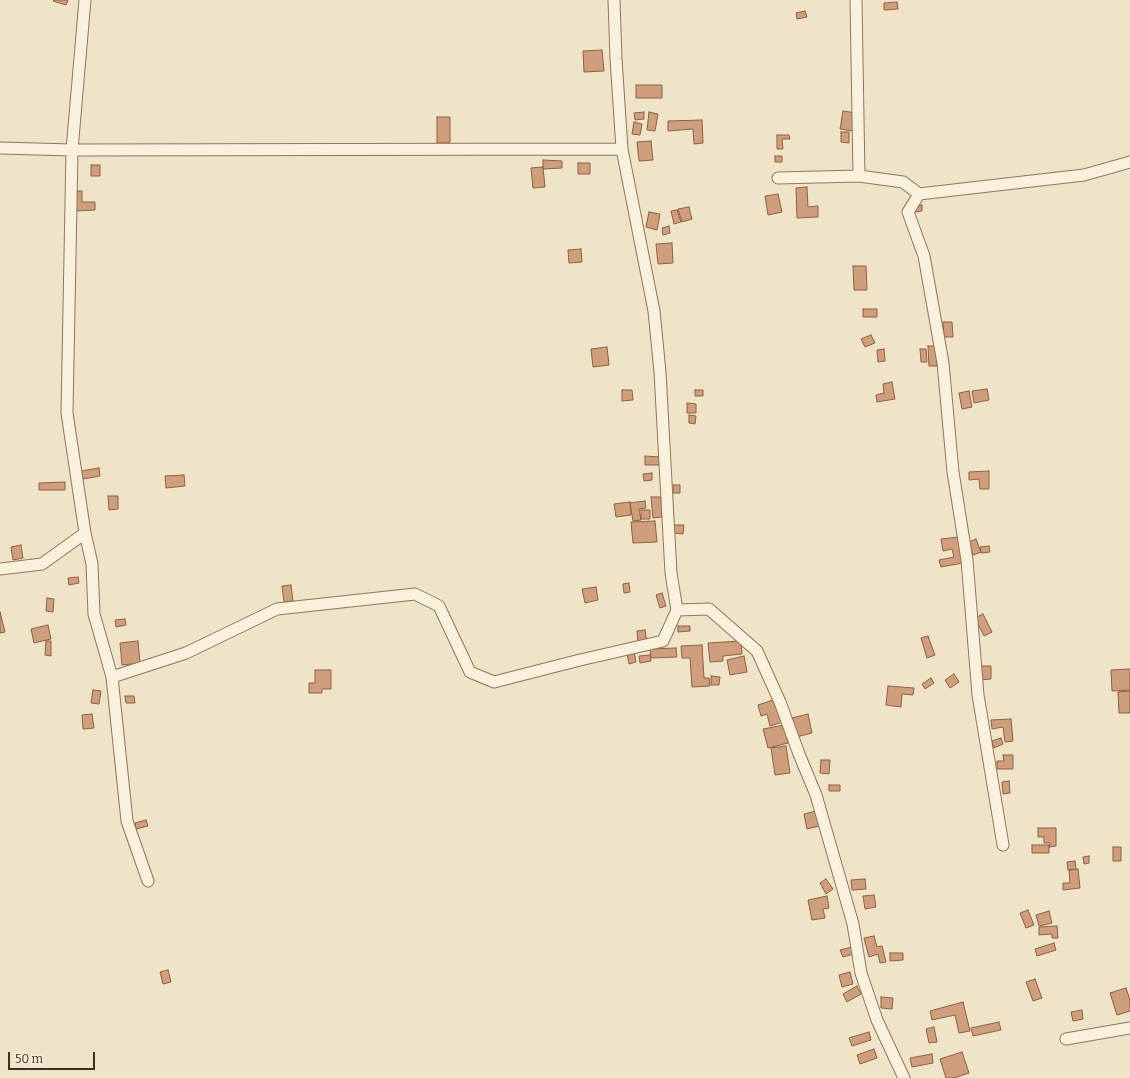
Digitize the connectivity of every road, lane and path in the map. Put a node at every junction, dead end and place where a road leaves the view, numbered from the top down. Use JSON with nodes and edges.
{"nodes":[{"id":1,"x":86,"y":0,"type":"edge"},
{"id":2,"x":614,"y":0,"type":"edge"},
{"id":3,"x":856,"y":0,"type":"edge"},
{"id":4,"x":0,"y":148,"type":"edge"},
{"id":5,"x":622,"y":149,"type":"junction"},
{"id":6,"x":72,"y":150,"type":"junction"},
{"id":7,"x":1130,"y":162,"type":"edge"},
{"id":8,"x":859,"y":176,"type":"junction"},
{"id":9,"x":778,"y":178,"type":"dead end"},
{"id":10,"x":919,"y":194,"type":"junction"},
{"id":11,"x":85,"y":533,"type":"junction"},
{"id":12,"x":0,"y":568,"type":"edge"},
{"id":13,"x":677,"y":610,"type":"junction"},
{"id":14,"x":112,"y":677,"type":"junction"},
{"id":15,"x":1003,"y":844,"type":"dead end"},
{"id":16,"x":148,"y":881,"type":"dead end"},
{"id":17,"x":1130,"y":1028,"type":"edge"},
{"id":18,"x":1066,"y":1039,"type":"dead end"},
{"id":19,"x":904,"y":1078,"type":"edge"}],
"edges":[{"from":1,"to":6,"type":"street"},
{"from":2,"to":5,"type":"street"},
{"from":3,"to":8,"type":"street"},
{"from":4,"to":6,"type":"street"},
{"from":5,"to":6,"type":"street"},
{"from":5,"to":13,"type":"street"},
{"from":6,"to":11,"type":"street"},
{"from":7,"to":10,"type":"street"},
{"from":8,"to":9,"type":"street"},
{"from":8,"to":10,"type":"street"},
{"from":10,"to":15,"type":"street"},
{"from":11,"to":12,"type":"street"},
{"from":11,"to":14,"type":"street"},
{"from":13,"to":14,"type":"street"},
{"from":13,"to":19,"type":"street"},
{"from":14,"to":16,"type":"street"},
{"from":17,"to":18,"type":"street"}]}
